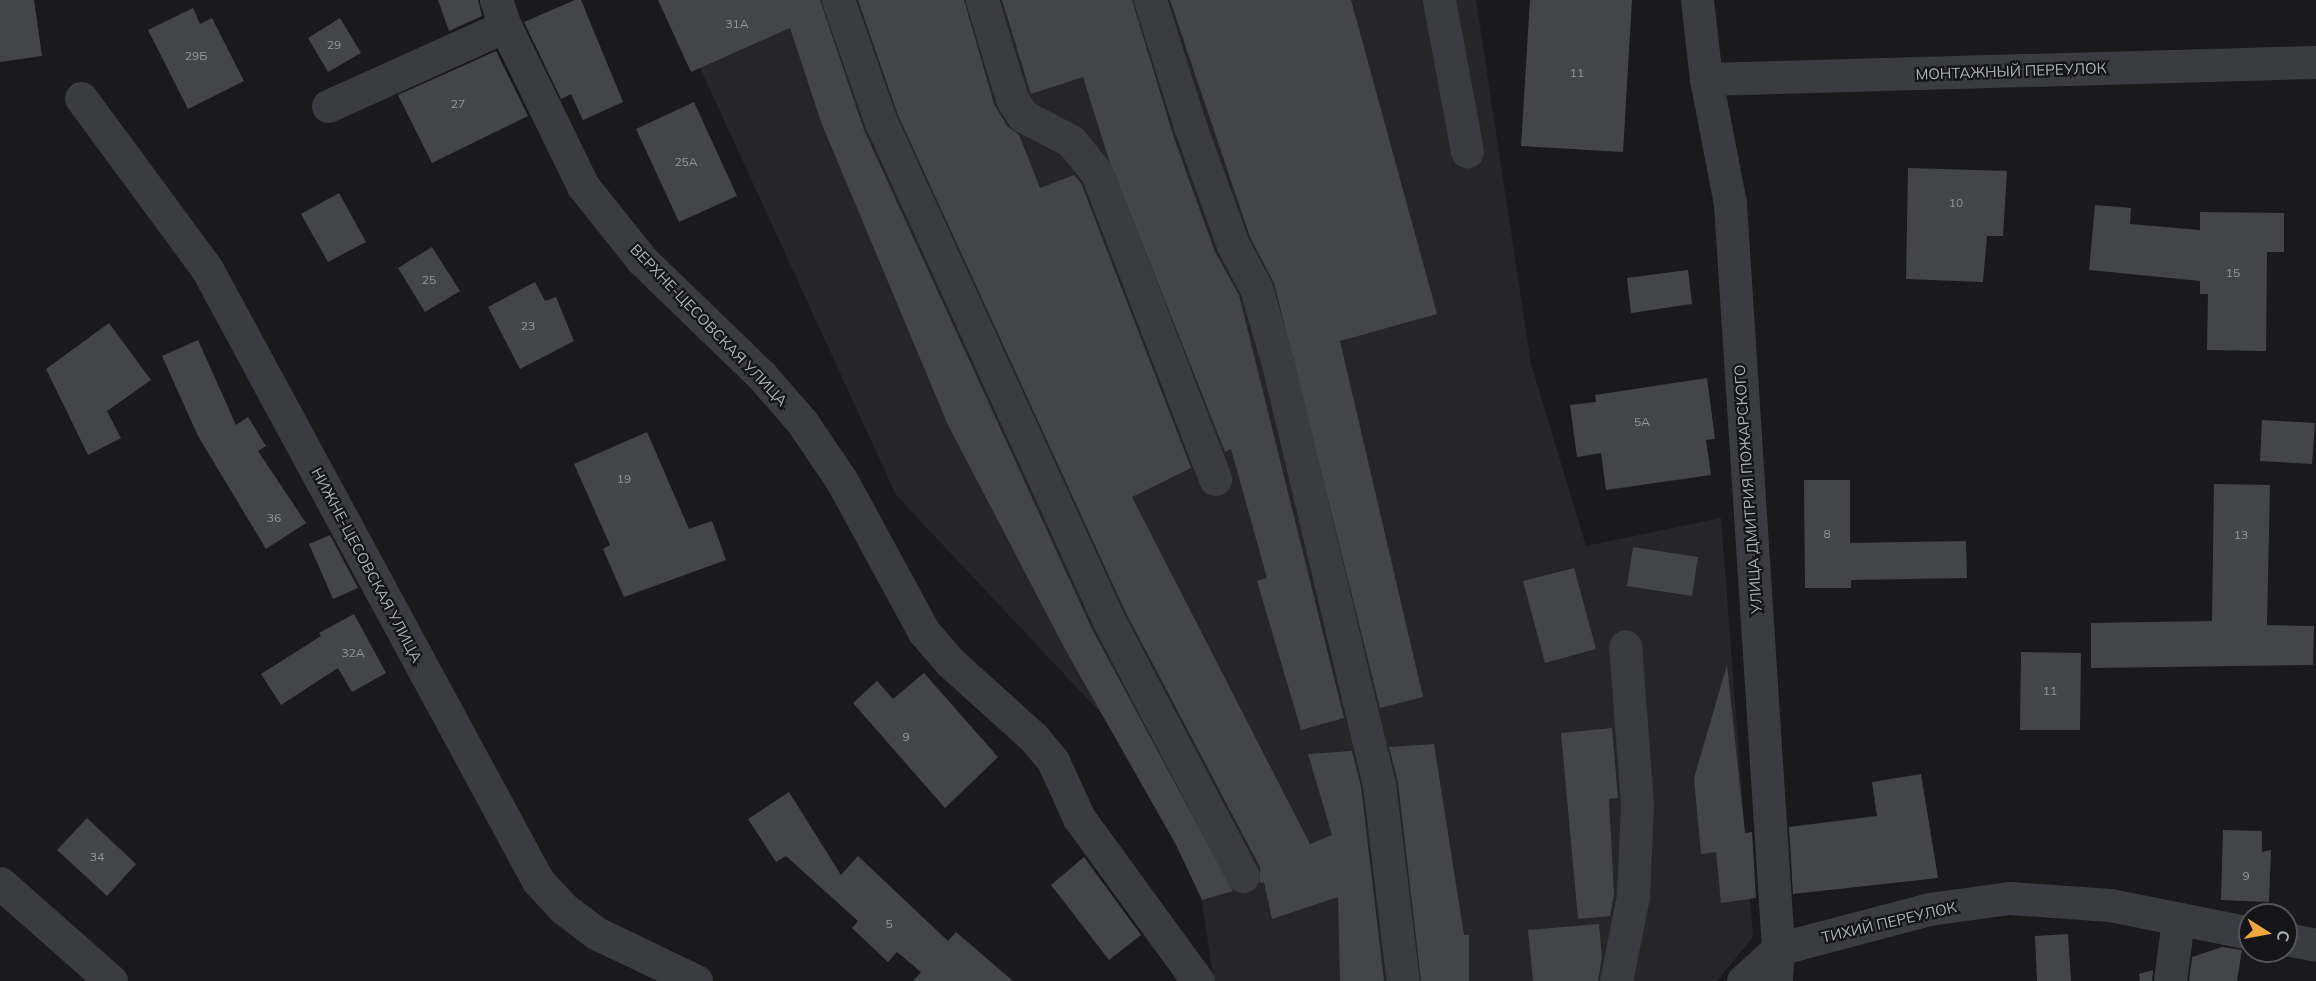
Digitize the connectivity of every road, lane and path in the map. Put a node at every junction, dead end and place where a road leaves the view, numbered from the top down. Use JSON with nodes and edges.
{"nodes":[{"id":1,"x":838,"y":0,"type":"edge"},
{"id":2,"x":982,"y":0,"type":"edge"},
{"id":3,"x":1150,"y":0,"type":"edge"},
{"id":4,"x":1439,"y":0,"type":"edge"},
{"id":5,"x":1696,"y":0,"type":"edge"},
{"id":6,"x":501,"y":13,"type":"edge"},
{"id":7,"x":2316,"y":62,"type":"edge"},
{"id":8,"x":1706,"y":79,"type":"junction"},
{"id":9,"x":81,"y":98,"type":"dead end"},
{"id":10,"x":328,"y":106,"type":"dead end"},
{"id":11,"x":1467,"y":151,"type":"dead end"},
{"id":12,"x":1215,"y":479,"type":"dead end"},
{"id":13,"x":1625,"y":646,"type":"dead end"},
{"id":14,"x":1243,"y":876,"type":"dead end"},
{"id":15,"x":0,"y":884,"type":"edge"},
{"id":16,"x":2178,"y":919,"type":"junction"},
{"id":17,"x":2238,"y":931,"type":"edge"},
{"id":18,"x":2298,"y":941,"type":"edge"},
{"id":19,"x":2316,"y":945,"type":"edge"},
{"id":20,"x":1777,"y":965,"type":"edge"},
{"id":21,"x":111,"y":981,"type":"edge"},
{"id":22,"x":696,"y":981,"type":"edge"},
{"id":23,"x":1198,"y":981,"type":"edge"},
{"id":24,"x":1403,"y":981,"type":"edge"},
{"id":25,"x":1616,"y":981,"type":"edge"},
{"id":26,"x":1743,"y":981,"type":"edge"},
{"id":27,"x":2170,"y":981,"type":"edge"}],
"edges":[{"from":1,"to":14,"type":"street"},
{"from":2,"to":12,"type":"street"},
{"from":3,"to":24,"type":"street"},
{"from":4,"to":11,"type":"street"},
{"from":5,"to":8,"type":"street","name":"УЛИЦА ДМИТРИЯ ПОЖАРСКОГО"},
{"from":6,"to":10,"type":"street"},
{"from":6,"to":23,"type":"street","name":"ВЕРХНЕ-ЦЕСОВСКАЯ УЛИЦА"},
{"from":7,"to":8,"type":"street","name":"МОНТАЖНЫЙ ПЕРЕУЛОК"},
{"from":8,"to":20,"type":"street","name":"УЛИЦА ДМИТРИЯ ПОЖАРСКОГО"},
{"from":9,"to":22,"type":"street","name":"НИЖНЕ-ЦЕСОВСКАЯ УЛИЦА"},
{"from":13,"to":25,"type":"street"},
{"from":15,"to":21,"type":"street"},
{"from":16,"to":17,"type":"street","name":"ТИХИЙ ПЕРЕУЛОК"},
{"from":16,"to":20,"type":"street","name":"ТИХИЙ ПЕРЕУЛОК"},
{"from":16,"to":27,"type":"street"},
{"from":18,"to":19,"type":"street"},
{"from":20,"to":26,"type":"street"}]}
